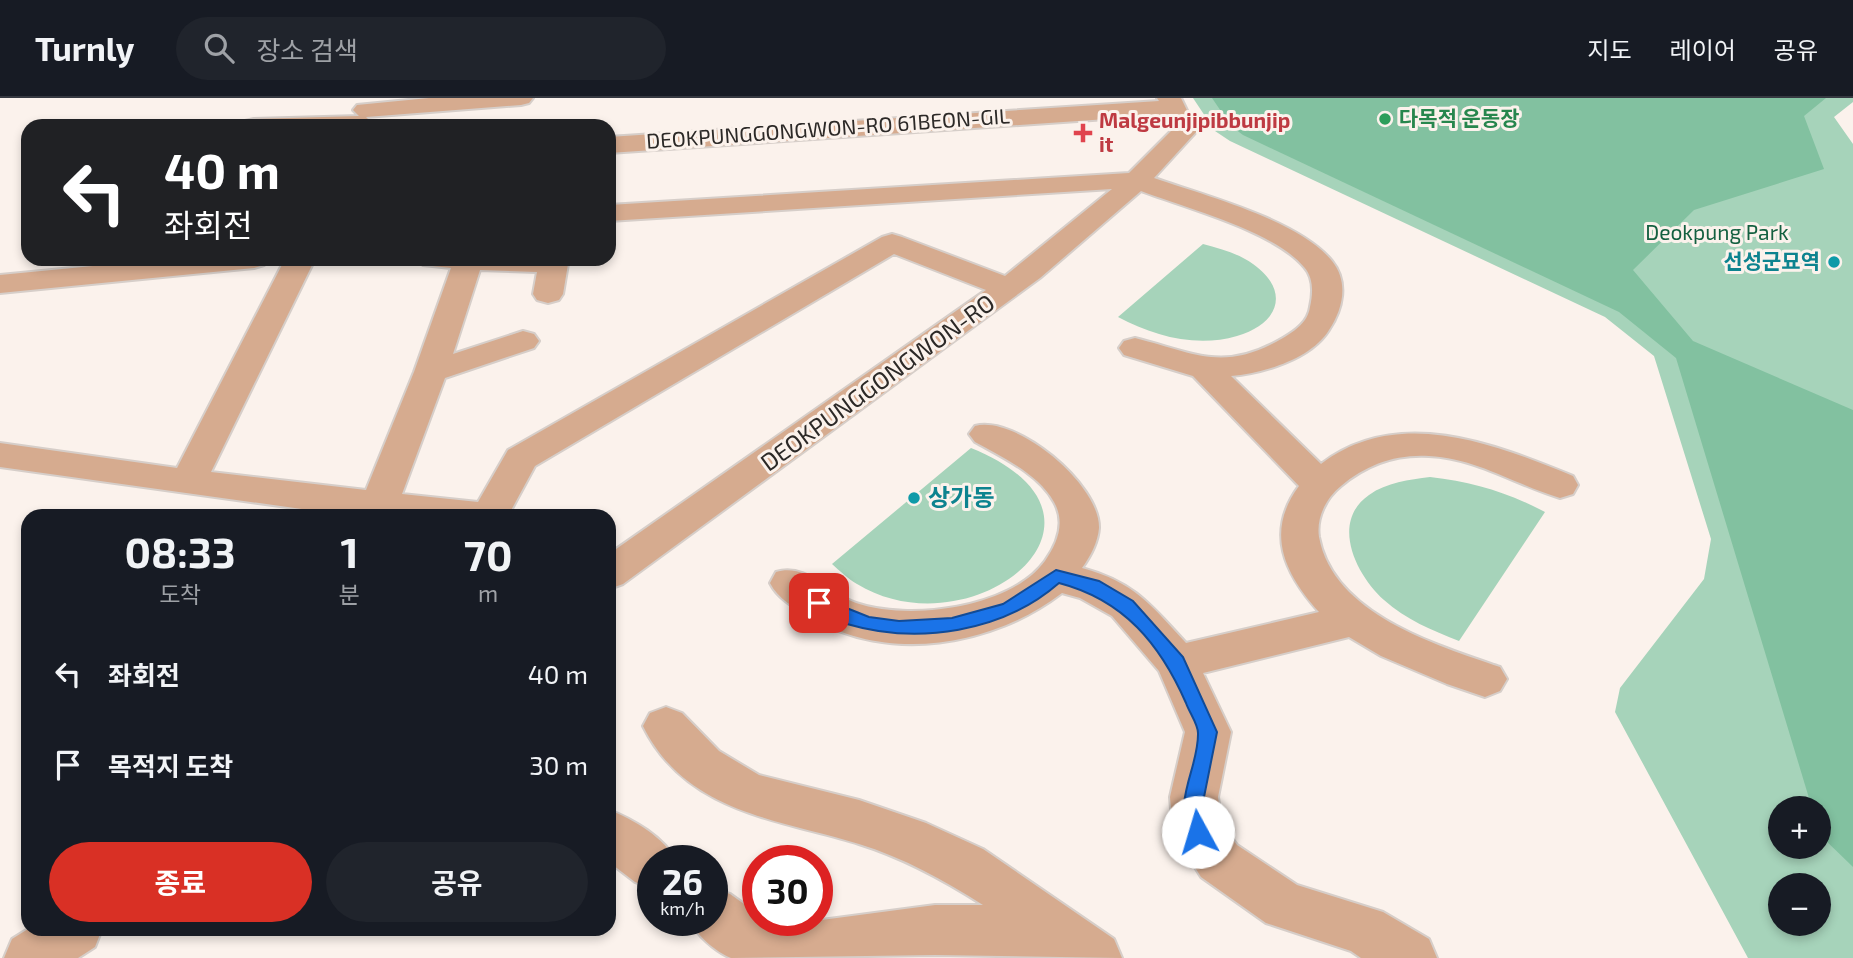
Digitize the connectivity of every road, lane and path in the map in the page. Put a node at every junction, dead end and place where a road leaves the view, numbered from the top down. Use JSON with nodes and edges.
{"nodes":[{"id":1,"x":522,"y":98,"type":"edge"},
{"id":2,"x":1171,"y":103,"type":"edge"},
{"id":3,"x":944,"y":110,"type":"edge"},
{"id":4,"x":363,"y":114,"type":"edge"},
{"id":5,"x":318,"y":119,"type":"edge"},
{"id":6,"x":616,"y":144,"type":"edge"},
{"id":7,"x":1136,"y":180,"type":"junction"},
{"id":8,"x":616,"y":214,"type":"edge"},
{"id":9,"x":183,"y":266,"type":"edge"},
{"id":10,"x":296,"y":266,"type":"edge"},
{"id":11,"x":466,"y":266,"type":"edge"},
{"id":12,"x":553,"y":266,"type":"edge"},
{"id":13,"x":0,"y":284,"type":"edge"},
{"id":14,"x":1008,"y":288,"type":"junction"},
{"id":15,"x":548,"y":294,"type":"dead end"},
{"id":16,"x":523,"y":341,"type":"dead end"},
{"id":17,"x":1135,"y":348,"type":"dead end"},
{"id":18,"x":1204,"y":368,"type":"junction"},
{"id":19,"x":430,"y":372,"type":"junction"},
{"id":20,"x":987,"y":434,"type":"dead end"},
{"id":21,"x":0,"y":455,"type":"edge"},
{"id":22,"x":188,"y":482,"type":"junction"},
{"id":23,"x":1318,"y":484,"type":"junction"},
{"id":24,"x":1560,"y":485,"type":"dead end"},
{"id":25,"x":368,"y":509,"type":"edge"},
{"id":26,"x":375,"y":509,"type":"edge"},
{"id":27,"x":493,"y":509,"type":"edge"},
{"id":28,"x":616,"y":568,"type":"edge"},
{"id":29,"x":1056,"y":576,"type":"junction"},
{"id":30,"x":790,"y":583,"type":"dead end"},
{"id":31,"x":1356,"y":620,"type":"junction"},
{"id":32,"x":1177,"y":662,"type":"junction"},
{"id":33,"x":1485,"y":679,"type":"dead end"},
{"id":34,"x":666,"y":726,"type":"dead end"},
{"id":35,"x":616,"y":837,"type":"edge"},
{"id":36,"x":637,"y":854,"type":"edge"},
{"id":37,"x":728,"y":925,"type":"edge"},
{"id":38,"x":65,"y":936,"type":"edge"},
{"id":39,"x":31,"y":958,"type":"edge"},
{"id":40,"x":1094,"y":958,"type":"edge"},
{"id":41,"x":1410,"y":958,"type":"edge"}],
"edges":[{"from":1,"to":4,"type":"street"},
{"from":2,"to":3,"type":"street","name":"DEOKPUNGGONGWON-RO 61BEON-GIL"},
{"from":2,"to":7,"type":"street","name":"DEOKPUNGGONGWON-RO"},
{"from":3,"to":6,"type":"street","name":"DEOKPUNGGONGWON-RO 61BEON-GIL"},
{"from":4,"to":5,"type":"street"},
{"from":7,"to":8,"type":"street"},
{"from":7,"to":14,"type":"street","name":"DEOKPUNGGONGWON-RO"},
{"from":7,"to":18,"type":"street"},
{"from":9,"to":13,"type":"street"},
{"from":10,"to":22,"type":"street"},
{"from":11,"to":19,"type":"street"},
{"from":12,"to":15,"type":"street"},
{"from":14,"to":27,"type":"street"},
{"from":14,"to":28,"type":"street","name":"DEOKPUNGGONGWON-RO"},
{"from":16,"to":19,"type":"street"},
{"from":17,"to":18,"type":"street"},
{"from":18,"to":23,"type":"street"},
{"from":19,"to":26,"type":"street"},
{"from":20,"to":29,"type":"street"},
{"from":21,"to":22,"type":"street"},
{"from":22,"to":25,"type":"street"},
{"from":23,"to":24,"type":"street"},
{"from":23,"to":31,"type":"street"},
{"from":29,"to":30,"type":"street"},
{"from":29,"to":32,"type":"street"},
{"from":31,"to":32,"type":"street"},
{"from":31,"to":33,"type":"street"},
{"from":32,"to":41,"type":"street"},
{"from":34,"to":40,"type":"street"},
{"from":35,"to":36,"type":"street"},
{"from":37,"to":40,"type":"street"},
{"from":38,"to":39,"type":"street"}]}
